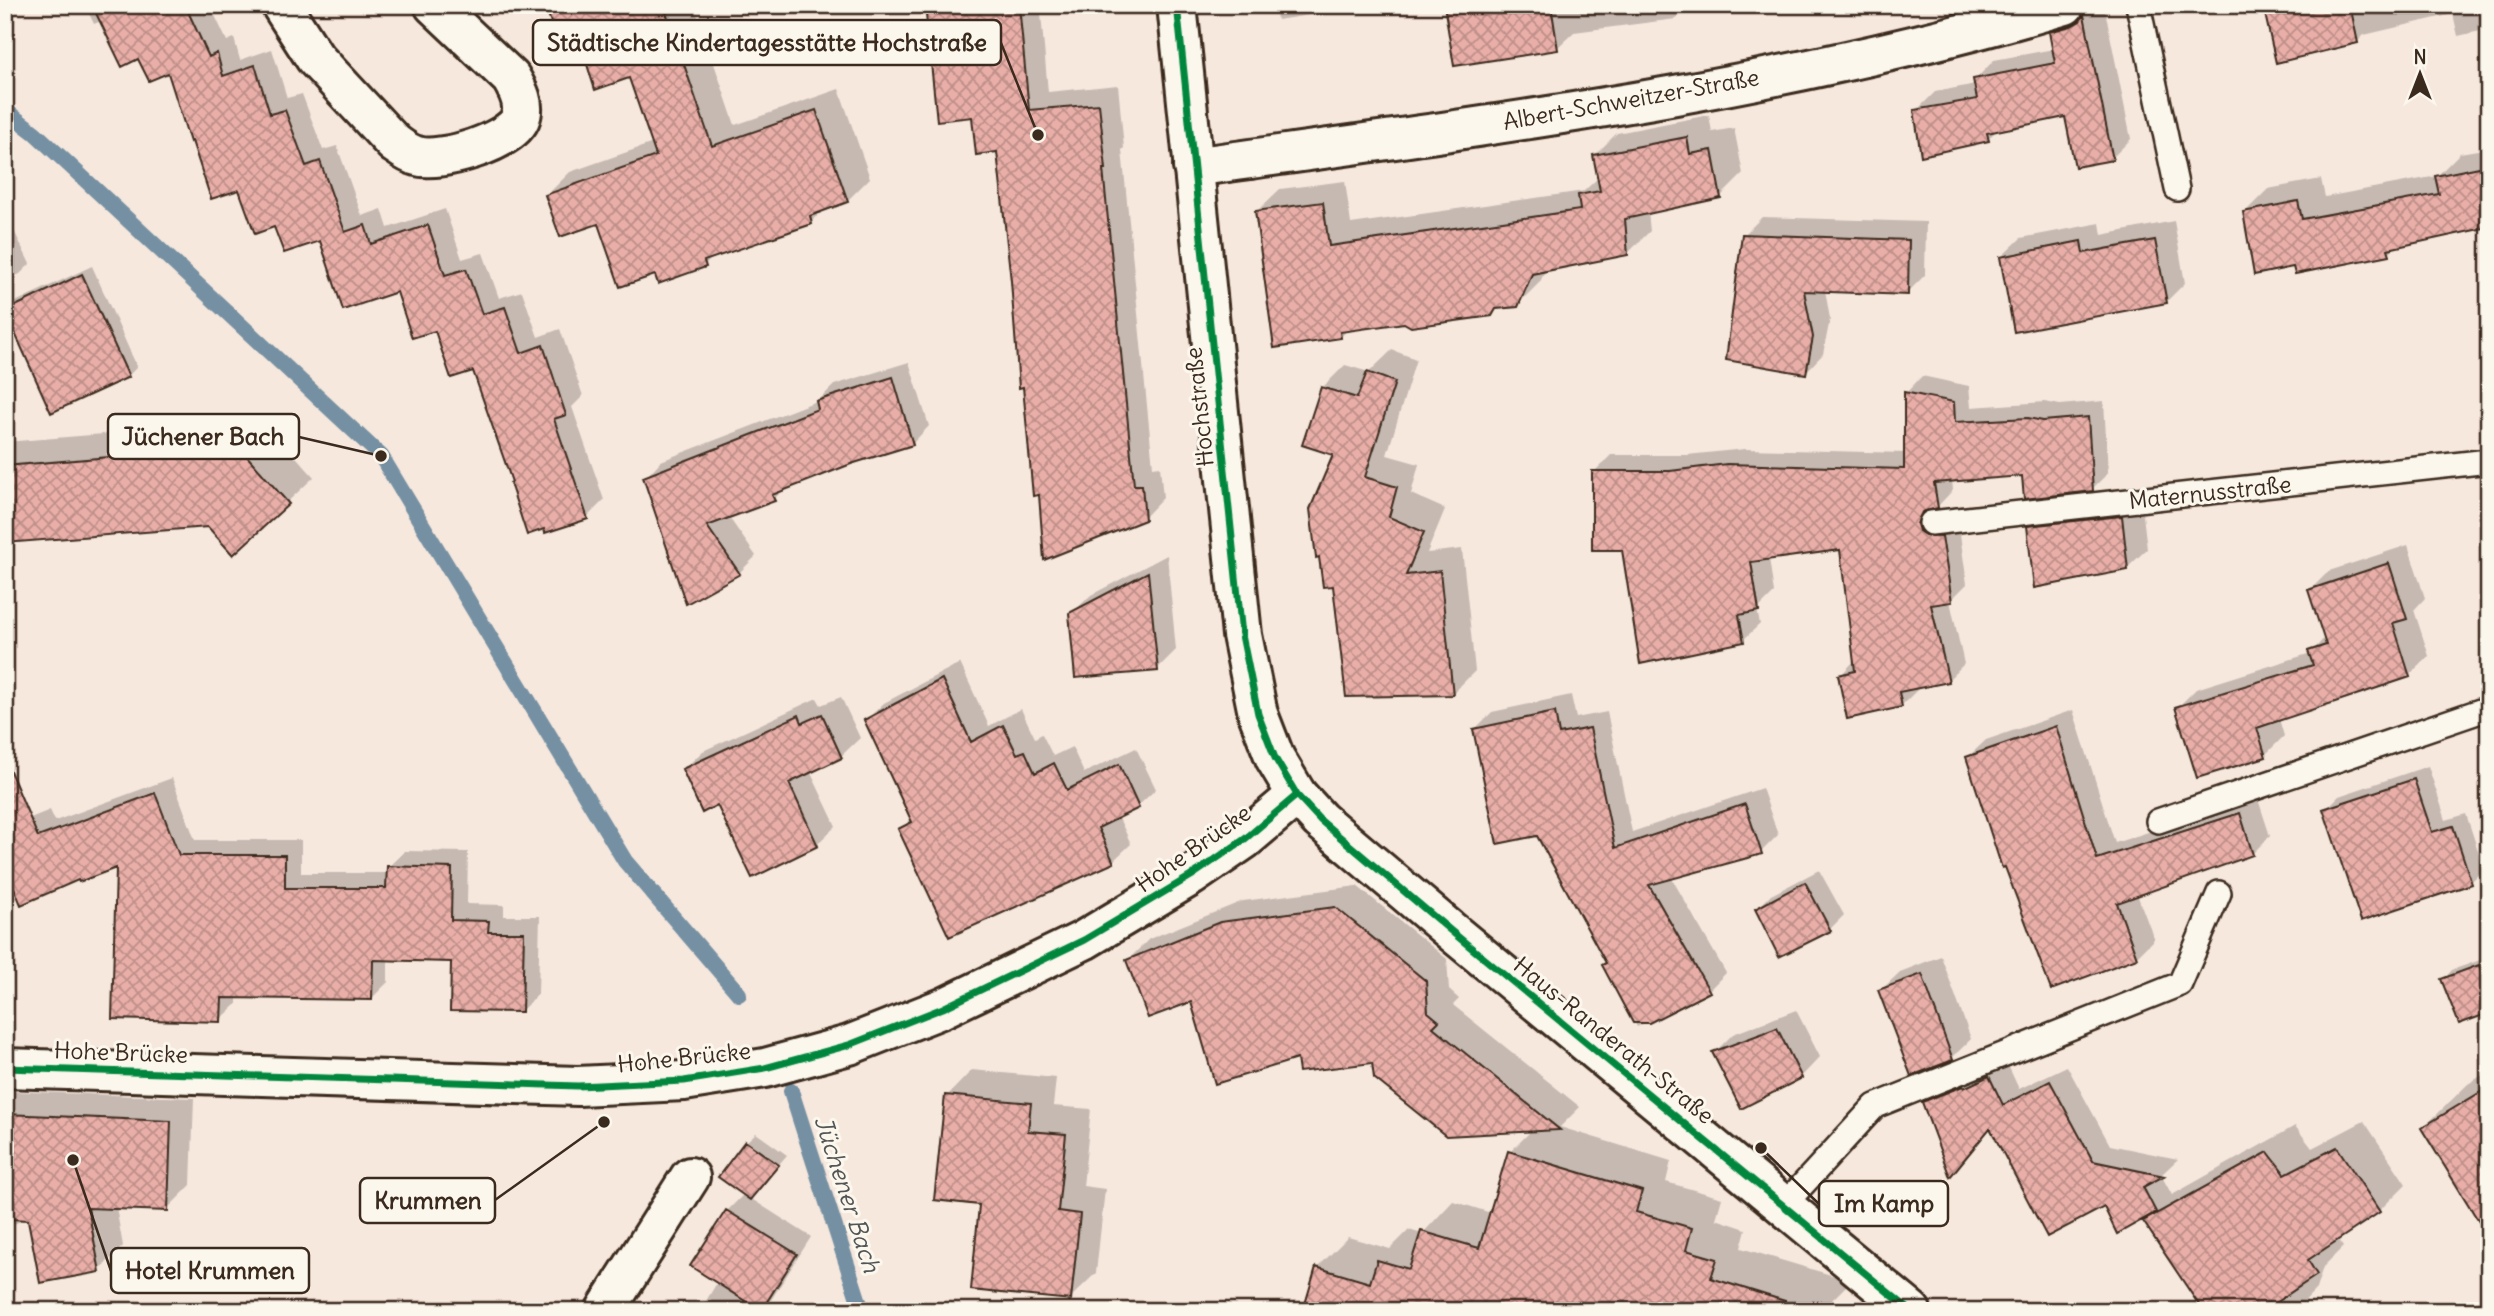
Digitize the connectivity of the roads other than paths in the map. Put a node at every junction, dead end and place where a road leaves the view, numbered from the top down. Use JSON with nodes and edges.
{"nodes":[{"id":1,"x":281,"y":5,"type":"edge"},
{"id":2,"x":434,"y":5,"type":"edge"},
{"id":3,"x":1177,"y":5,"type":"edge"},
{"id":4,"x":2064,"y":5,"type":"edge"},
{"id":5,"x":2138,"y":5,"type":"edge"},
{"id":6,"x":1193,"y":167,"type":"junction"},
{"id":7,"x":2177,"y":189,"type":"dead end"},
{"id":8,"x":2489,"y":461,"type":"edge"},
{"id":9,"x":1931,"y":523,"type":"dead end"},
{"id":10,"x":2489,"y":708,"type":"edge"},
{"id":11,"x":1297,"y":795,"type":"junction"},
{"id":12,"x":2158,"y":821,"type":"dead end"},
{"id":13,"x":2219,"y":894,"type":"dead end"},
{"id":14,"x":5,"y":1068,"type":"edge"},
{"id":15,"x":690,"y":1177,"type":"dead end"},
{"id":16,"x":1784,"y":1205,"type":"junction"},
{"id":17,"x":605,"y":1311,"type":"edge"},
{"id":18,"x":1911,"y":1311,"type":"edge"}],
"edges":[{"from":1,"to":2,"type":"street"},
{"from":3,"to":6,"type":"street","name":"Hochstraße"},
{"from":4,"to":6,"type":"street","name":"Albert-Schweitzer-Straße"},
{"from":5,"to":7,"type":"lane"},
{"from":6,"to":11,"type":"street","name":"Hochstraße"},
{"from":8,"to":9,"type":"lane","name":"Maternusstraße"},
{"from":10,"to":12,"type":"lane"},
{"from":11,"to":14,"type":"street","name":"Hohe Brücke"},
{"from":11,"to":16,"type":"street","name":"Haus-Randerath-Straße"},
{"from":13,"to":16,"type":"lane"},
{"from":15,"to":17,"type":"street"},
{"from":16,"to":18,"type":"street","name":"Haus-Randerath-Straße"}]}
